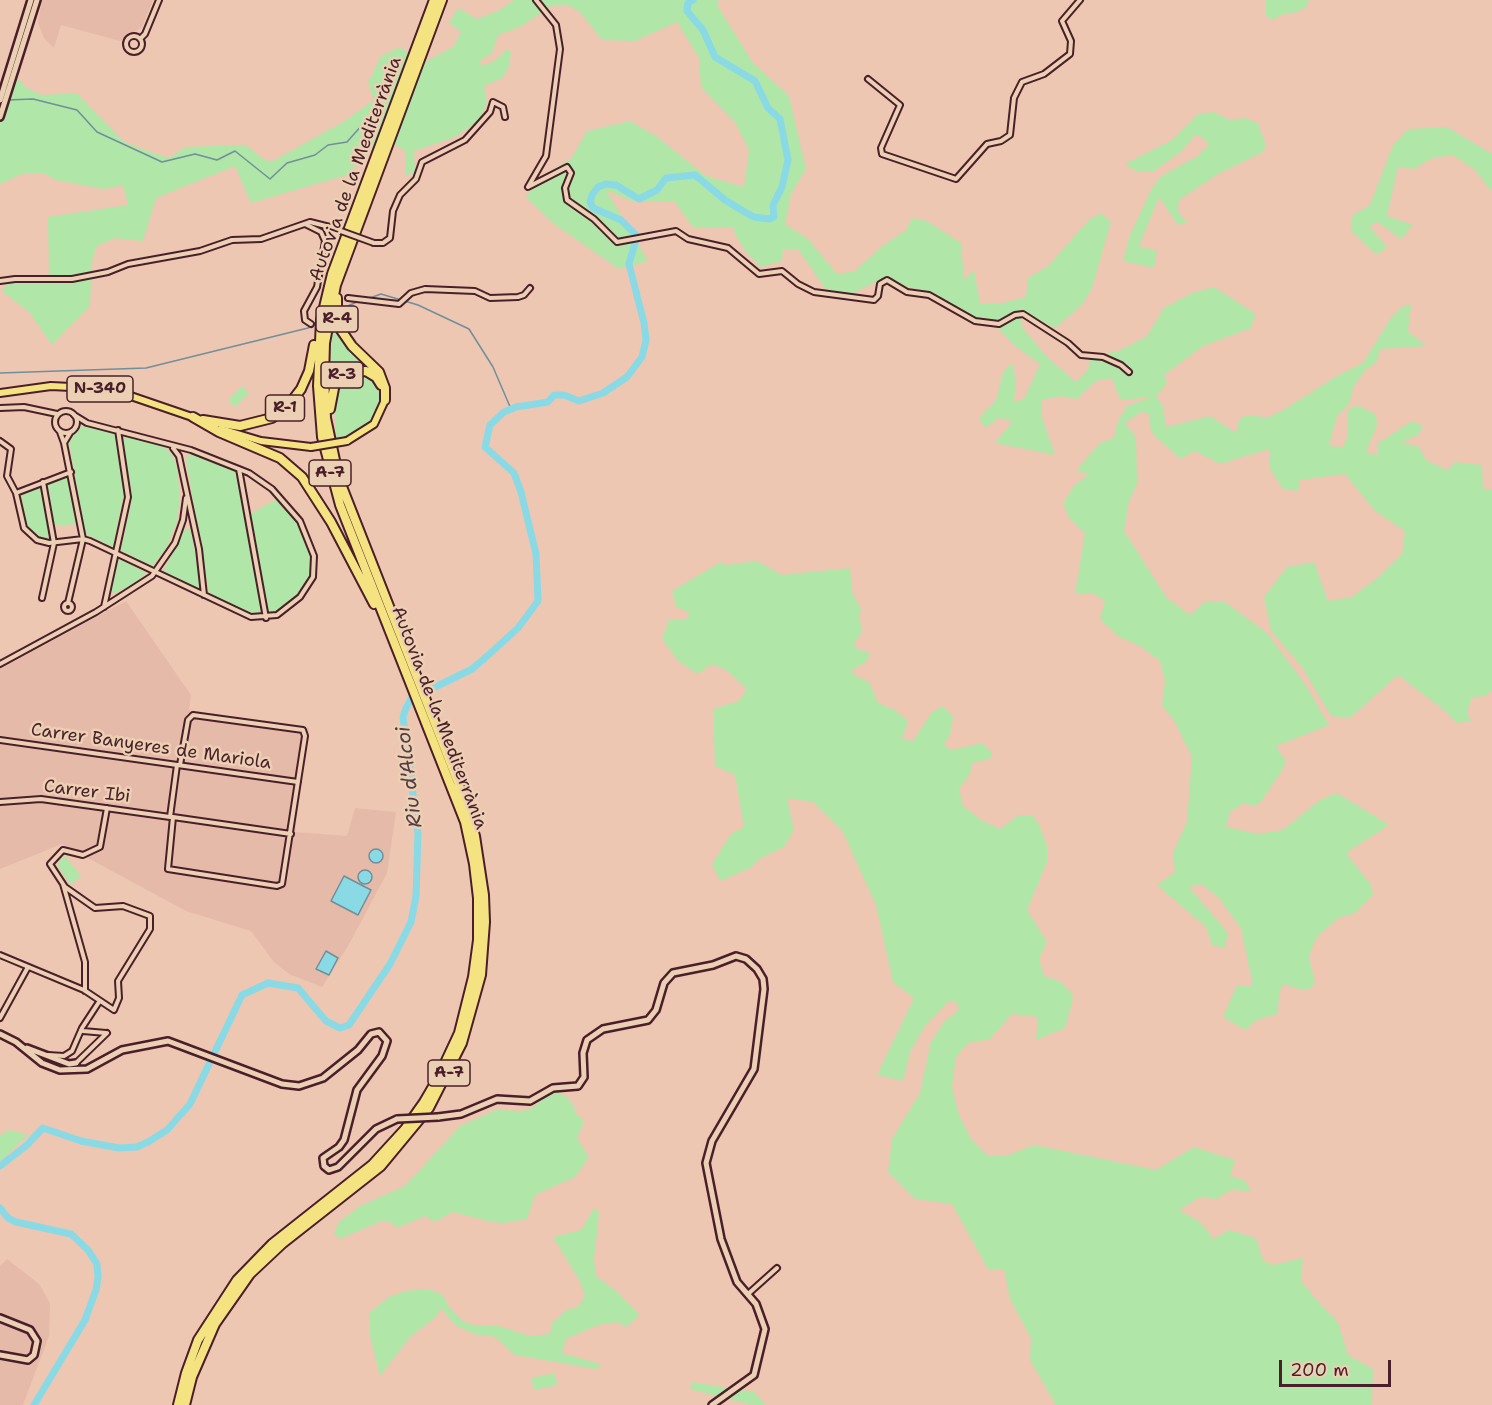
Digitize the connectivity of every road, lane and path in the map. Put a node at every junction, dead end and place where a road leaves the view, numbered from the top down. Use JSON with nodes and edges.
{"nodes":[{"id":1,"x":31,"y":0,"type":"edge"},
{"id":2,"x":37,"y":0,"type":"edge"},
{"id":3,"x":159,"y":0,"type":"edge"},
{"id":4,"x":434,"y":0,"type":"edge"},
{"id":5,"x":442,"y":0,"type":"edge"},
{"id":6,"x":536,"y":0,"type":"edge"},
{"id":7,"x":1080,"y":0,"type":"edge"},
{"id":8,"x":140,"y":39,"type":"junction"},
{"id":9,"x":424,"y":40,"type":"junction"},
{"id":10,"x":868,"y":79,"type":"dead end"},
{"id":11,"x":0,"y":100,"type":"edge"},
{"id":12,"x":0,"y":117,"type":"edge"},
{"id":13,"x":504,"y":117,"type":"dead end"},
{"id":14,"x":382,"y":150,"type":"junction"},
{"id":15,"x":304,"y":224,"type":"junction"},
{"id":16,"x":342,"y":267,"type":"junction"},
{"id":17,"x":0,"y":281,"type":"edge"},
{"id":18,"x":530,"y":288,"type":"dead end"},
{"id":19,"x":348,"y":298,"type":"dead end"},
{"id":20,"x":321,"y":320,"type":"junction"},
{"id":21,"x":311,"y":324,"type":"dead end"},
{"id":22,"x":1129,"y":372,"type":"dead end"},
{"id":23,"x":1,"y":393,"type":"edge"},
{"id":24,"x":385,"y":400,"type":"junction"},
{"id":25,"x":0,"y":408,"type":"edge"},
{"id":26,"x":60,"y":413,"type":"junction"},
{"id":27,"x":48,"y":414,"type":"junction"},
{"id":28,"x":74,"y":415,"type":"junction"},
{"id":29,"x":193,"y":417,"type":"junction"},
{"id":30,"x":87,"y":423,"type":"junction"},
{"id":31,"x":56,"y":428,"type":"junction"},
{"id":32,"x":73,"y":430,"type":"junction"},
{"id":33,"x":118,"y":430,"type":"junction"},
{"id":34,"x":329,"y":434,"type":"junction"},
{"id":35,"x":0,"y":441,"type":"edge"},
{"id":36,"x":64,"y":443,"type":"junction"},
{"id":37,"x":170,"y":445,"type":"junction"},
{"id":38,"x":239,"y":468,"type":"junction"},
{"id":39,"x":71,"y":472,"type":"junction"},
{"id":40,"x":43,"y":482,"type":"junction"},
{"id":41,"x":16,"y":493,"type":"junction"},
{"id":42,"x":186,"y":498,"type":"junction"},
{"id":43,"x":83,"y":539,"type":"junction"},
{"id":44,"x":54,"y":543,"type":"junction"},
{"id":45,"x":116,"y":552,"type":"junction"},
{"id":46,"x":155,"y":572,"type":"junction"},
{"id":47,"x":204,"y":596,"type":"junction"},
{"id":48,"x":42,"y":598,"type":"dead end"},
{"id":49,"x":68,"y":603,"type":"dead end"},
{"id":50,"x":104,"y":607,"type":"junction"},
{"id":51,"x":386,"y":617,"type":"junction"},
{"id":52,"x":266,"y":618,"type":"junction"},
{"id":53,"x":0,"y":664,"type":"edge"},
{"id":54,"x":0,"y":740,"type":"edge"},
{"id":55,"x":179,"y":765,"type":"junction"},
{"id":56,"x":298,"y":782,"type":"junction"},
{"id":57,"x":0,"y":802,"type":"edge"},
{"id":58,"x":107,"y":808,"type":"junction"},
{"id":59,"x":172,"y":817,"type":"junction"},
{"id":60,"x":291,"y":834,"type":"junction"},
{"id":61,"x":477,"y":859,"type":"junction"},
{"id":62,"x":63,"y":884,"type":"junction"},
{"id":63,"x":0,"y":955,"type":"edge"},
{"id":64,"x":28,"y":967,"type":"junction"},
{"id":65,"x":85,"y":991,"type":"junction"},
{"id":66,"x":99,"y":1002,"type":"junction"},
{"id":67,"x":0,"y":1018,"type":"edge"},
{"id":68,"x":83,"y":1031,"type":"junction"},
{"id":69,"x":0,"y":1034,"type":"edge"},
{"id":70,"x":23,"y":1047,"type":"junction"},
{"id":71,"x":39,"y":1053,"type":"junction"},
{"id":72,"x":76,"y":1063,"type":"joint"},
{"id":73,"x":777,"y":1268,"type":"dead end"},
{"id":74,"x":748,"y":1294,"type":"junction"},
{"id":75,"x":220,"y":1309,"type":"junction"},
{"id":76,"x":0,"y":1318,"type":"edge"},
{"id":77,"x":0,"y":1355,"type":"edge"},
{"id":78,"x":178,"y":1405,"type":"edge"},
{"id":79,"x":185,"y":1405,"type":"edge"},
{"id":80,"x":712,"y":1405,"type":"edge"}],
"edges":[{"from":1,"to":11,"type":"street"},
{"from":2,"to":12,"type":"street"},
{"from":3,"to":8,"type":"street"},
{"from":4,"to":9,"type":"highway","name":"Autovia de la Mediterrània","number":"A-7"},
{"from":5,"to":9,"type":"highway","name":"Autovia de la Mediterrània","number":"A-7"},
{"from":6,"to":22,"type":"street"},
{"from":7,"to":10,"type":"street"},
{"from":8,"to":8,"type":"street"},
{"from":9,"to":14,"type":"highway","name":"Autovia de la Mediterrània","number":"A-7"},
{"from":13,"to":15,"type":"street","bridge":true},
{"from":14,"to":16,"type":"highway","name":"Autovia de la Mediterrània","number":"A-7"},
{"from":14,"to":20,"type":"highway","name":"Autovia de la Mediterrània","number":"A-7"},
{"from":15,"to":17,"type":"street"},
{"from":15,"to":21,"type":"street"},
{"from":16,"to":24,"type":"highway","number":"R-4"},
{"from":16,"to":34,"type":"highway","name":"Autovia de la Mediterrània","number":"A-7"},
{"from":18,"to":19,"type":"street"},
{"from":20,"to":29,"type":"highway","number":"R-1"},
{"from":20,"to":51,"type":"highway","name":"Autovia de la Mediterrània","number":"A-7"},
{"from":23,"to":29,"type":"main road","number":"N-340"},
{"from":24,"to":29,"type":"main road","number":"N-340","bridge":true},
{"from":24,"to":34,"type":"highway","number":"R-3"},
{"from":25,"to":27,"type":"street"},
{"from":26,"to":27,"type":"street"},
{"from":26,"to":28,"type":"street"},
{"from":26,"to":31,"type":"street"},
{"from":27,"to":31,"type":"street"},
{"from":28,"to":30,"type":"street"},
{"from":28,"to":32,"type":"street"},
{"from":29,"to":51,"type":"highway"},
{"from":30,"to":32,"type":"street"},
{"from":30,"to":33,"type":"street"},
{"from":31,"to":32,"type":"street"},
{"from":31,"to":36,"type":"street"},
{"from":32,"to":36,"type":"street"},
{"from":33,"to":37,"type":"street"},
{"from":33,"to":45,"type":"street"},
{"from":34,"to":51,"type":"highway","name":"Autovia de la Mediterrània","number":"A-7"},
{"from":35,"to":41,"type":"street"},
{"from":36,"to":39,"type":"street"},
{"from":37,"to":38,"type":"street"},
{"from":37,"to":42,"type":"street"},
{"from":38,"to":52,"type":"street"},
{"from":38,"to":52,"type":"street"},
{"from":39,"to":40,"type":"street"},
{"from":39,"to":43,"type":"street"},
{"from":40,"to":41,"type":"street"},
{"from":40,"to":44,"type":"street"},
{"from":41,"to":44,"type":"street"},
{"from":42,"to":46,"type":"street"},
{"from":42,"to":47,"type":"street"},
{"from":43,"to":44,"type":"street"},
{"from":43,"to":45,"type":"street"},
{"from":43,"to":49,"type":"street"},
{"from":44,"to":48,"type":"street"},
{"from":45,"to":46,"type":"street"},
{"from":45,"to":50,"type":"street"},
{"from":46,"to":47,"type":"street"},
{"from":46,"to":50,"type":"street"},
{"from":47,"to":52,"type":"street"},
{"from":50,"to":53,"type":"street"},
{"from":51,"to":61,"type":"highway","name":"Autovia de la Mediterrània","number":"A-7"},
{"from":51,"to":61,"type":"highway","name":"Autovia de la Mediterrània","number":"A-7"},
{"from":54,"to":55,"type":"street","name":"Carrer Banyeres de Mariola"},
{"from":55,"to":56,"type":"street","name":"Carrer Banyeres de Mariola"},
{"from":55,"to":56,"type":"street"},
{"from":55,"to":59,"type":"street"},
{"from":56,"to":60,"type":"street"},
{"from":57,"to":58,"type":"street","name":"Carrer Ibi"},
{"from":58,"to":59,"type":"street","name":"Carrer Ibi"},
{"from":58,"to":62,"type":"street"},
{"from":59,"to":60,"type":"street","name":"Carrer Ibi"},
{"from":59,"to":60,"type":"street"},
{"from":61,"to":75,"type":"highway","name":"Autovia de la Mediterrània","number":"A-7"},
{"from":62,"to":65,"type":"street"},
{"from":62,"to":66,"type":"street"},
{"from":63,"to":64,"type":"street"},
{"from":64,"to":65,"type":"street"},
{"from":64,"to":67,"type":"street"},
{"from":65,"to":66,"type":"street"},
{"from":66,"to":68,"type":"street"},
{"from":68,"to":71,"type":"street"},
{"from":68,"to":72,"type":"street"},
{"from":69,"to":70,"type":"street"},
{"from":70,"to":71,"type":"street"},
{"from":70,"to":74,"type":"street","bridge":true},
{"from":71,"to":72,"type":"street"},
{"from":73,"to":74,"type":"street"},
{"from":74,"to":80,"type":"street"},
{"from":75,"to":78,"type":"highway","name":"Autovia de la Mediterrània","number":"A-7"},
{"from":75,"to":79,"type":"highway","name":"Autovia de la Mediterrània","number":"A-7"},
{"from":76,"to":77,"type":"street"}]}
